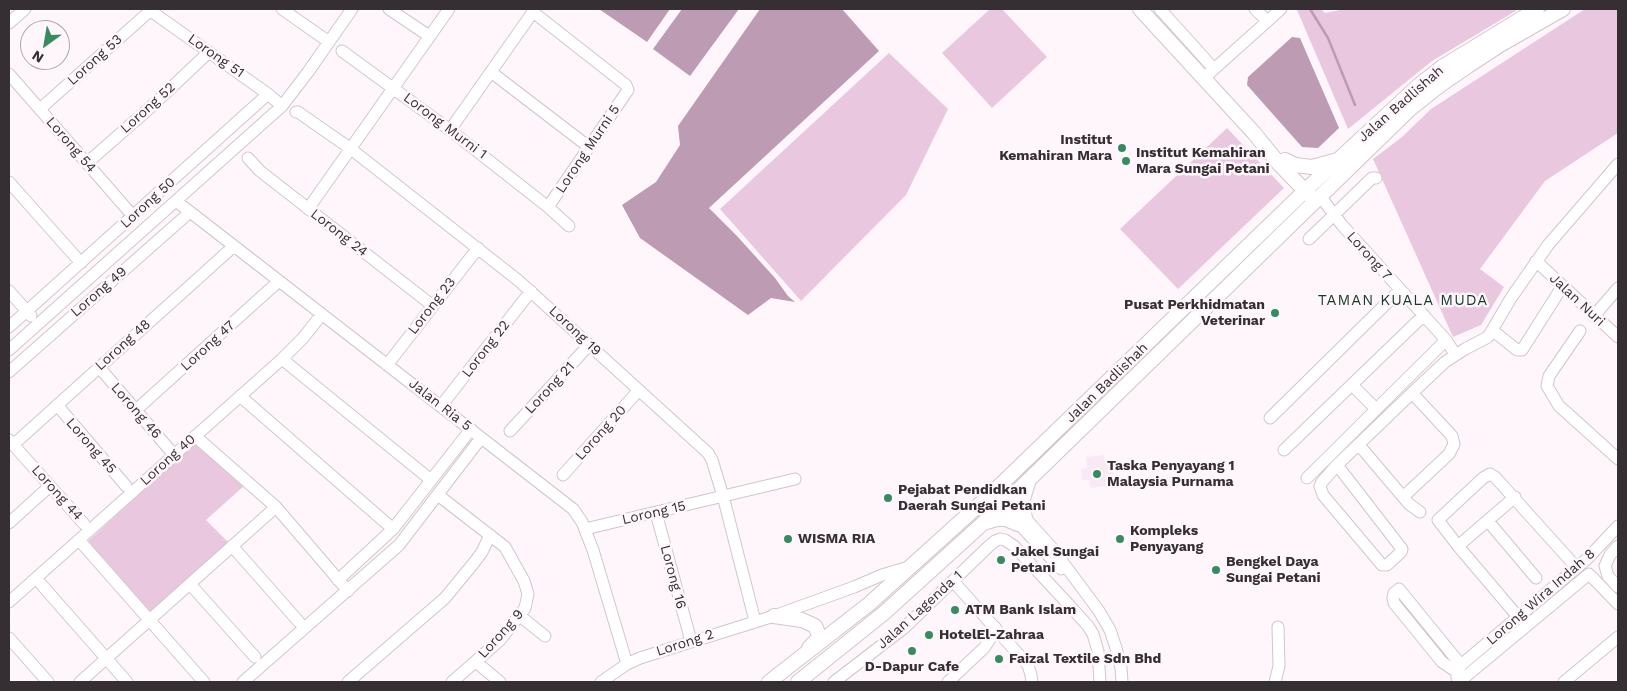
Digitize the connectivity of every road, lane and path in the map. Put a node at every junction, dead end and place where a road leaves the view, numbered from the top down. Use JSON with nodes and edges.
{"nodes":[{"id":1,"x":25,"y":9,"type":"edge"},
{"id":2,"x":282,"y":9,"type":"edge"},
{"id":3,"x":352,"y":9,"type":"edge"},
{"id":4,"x":389,"y":9,"type":"edge"},
{"id":5,"x":449,"y":9,"type":"edge"},
{"id":6,"x":1140,"y":9,"type":"edge"},
{"id":7,"x":1160,"y":9,"type":"edge"},
{"id":8,"x":1255,"y":9,"type":"edge"},
{"id":9,"x":1281,"y":9,"type":"edge"},
{"id":10,"x":1537,"y":9,"type":"edge"},
{"id":11,"x":1563,"y":9,"type":"edge"},
{"id":12,"x":150,"y":10,"type":"edge"},
{"id":13,"x":534,"y":11,"type":"edge"},
{"id":14,"x":1267,"y":21,"type":"junction"},
{"id":15,"x":9,"y":23,"type":"edge"},
{"id":16,"x":429,"y":36,"type":"junction"},
{"id":17,"x":1497,"y":40,"type":"junction"},
{"id":18,"x":329,"y":42,"type":"junction"},
{"id":19,"x":342,"y":51,"type":"dead end"},
{"id":20,"x":209,"y":52,"type":"junction"},
{"id":21,"x":1214,"y":69,"type":"junction"},
{"id":22,"x":491,"y":72,"type":"junction"},
{"id":23,"x":9,"y":74,"type":"edge"},
{"id":24,"x":1203,"y":79,"type":"junction"},
{"id":25,"x":394,"y":88,"type":"junction"},
{"id":26,"x":268,"y":94,"type":"junction"},
{"id":27,"x":282,"y":106,"type":"junction"},
{"id":28,"x":40,"y":109,"type":"junction"},
{"id":29,"x":296,"y":112,"type":"dead end"},
{"id":30,"x":450,"y":130,"type":"junction"},
{"id":31,"x":589,"y":147,"type":"junction"},
{"id":32,"x":351,"y":149,"type":"junction"},
{"id":33,"x":248,"y":158,"type":"dead end"},
{"id":34,"x":1340,"y":158,"type":"junction"},
{"id":35,"x":1282,"y":162,"type":"junction"},
{"id":36,"x":87,"y":163,"type":"junction"},
{"id":37,"x":1618,"y":164,"type":"edge"},
{"id":38,"x":1376,"y":178,"type":"dead end"},
{"id":39,"x":9,"y":182,"type":"edge"},
{"id":40,"x":1313,"y":194,"type":"junction"},
{"id":41,"x":176,"y":201,"type":"junction"},
{"id":42,"x":548,"y":207,"type":"junction"},
{"id":43,"x":308,"y":208,"type":"junction"},
{"id":44,"x":1285,"y":210,"type":"junction"},
{"id":45,"x":190,"y":212,"type":"junction"},
{"id":46,"x":133,"y":216,"type":"junction"},
{"id":47,"x":1333,"y":216,"type":"junction"},
{"id":48,"x":570,"y":226,"type":"dead end"},
{"id":49,"x":1309,"y":239,"type":"dead end"},
{"id":50,"x":234,"y":246,"type":"junction"},
{"id":51,"x":478,"y":248,"type":"junction"},
{"id":52,"x":1536,"y":261,"type":"junction"},
{"id":53,"x":81,"y":263,"type":"junction"},
{"id":54,"x":279,"y":281,"type":"junction"},
{"id":55,"x":1562,"y":287,"type":"junction"},
{"id":56,"x":1618,"y":288,"type":"edge"},
{"id":57,"x":1400,"y":290,"type":"junction"},
{"id":58,"x":9,"y":291,"type":"edge"},
{"id":59,"x":531,"y":291,"type":"junction"},
{"id":60,"x":433,"y":306,"type":"junction"},
{"id":61,"x":27,"y":311,"type":"junction"},
{"id":62,"x":322,"y":314,"type":"junction"},
{"id":63,"x":1424,"y":315,"type":"junction"},
{"id":64,"x":1594,"y":316,"type":"junction"},
{"id":65,"x":38,"y":323,"type":"junction"},
{"id":66,"x":9,"y":327,"type":"edge"},
{"id":67,"x":1492,"y":330,"type":"junction"},
{"id":68,"x":1580,"y":331,"type":"dead end"},
{"id":69,"x":1618,"y":337,"type":"edge"},
{"id":70,"x":1446,"y":340,"type":"junction"},
{"id":71,"x":589,"y":345,"type":"junction"},
{"id":72,"x":9,"y":350,"type":"edge"},
{"id":73,"x":1455,"y":354,"type":"junction"},
{"id":74,"x":282,"y":359,"type":"junction"},
{"id":75,"x":387,"y":365,"type":"junction"},
{"id":76,"x":99,"y":367,"type":"junction"},
{"id":77,"x":9,"y":372,"type":"edge"},
{"id":78,"x":1352,"y":385,"type":"junction"},
{"id":79,"x":639,"y":390,"type":"junction"},
{"id":80,"x":1412,"y":393,"type":"junction"},
{"id":81,"x":240,"y":396,"type":"junction"},
{"id":82,"x":57,"y":405,"type":"junction"},
{"id":83,"x":441,"y":406,"type":"junction"},
{"id":84,"x":1376,"y":408,"type":"junction"},
{"id":85,"x":136,"y":410,"type":"junction"},
{"id":86,"x":1270,"y":418,"type":"dead end"},
{"id":87,"x":471,"y":429,"type":"junction"},
{"id":88,"x":510,"y":431,"type":"dead end"},
{"id":89,"x":195,"y":436,"type":"junction"},
{"id":90,"x":481,"y":438,"type":"junction"},
{"id":91,"x":11,"y":442,"type":"edge"},
{"id":92,"x":1359,"y":445,"type":"junction"},
{"id":93,"x":1284,"y":450,"type":"dead end"},
{"id":94,"x":174,"y":455,"type":"junction"},
{"id":95,"x":1618,"y":459,"type":"edge"},
{"id":96,"x":1338,"y":465,"type":"junction"},
{"id":97,"x":563,"y":475,"type":"dead end"},
{"id":98,"x":1030,"y":478,"type":"junction"},
{"id":99,"x":1306,"y":478,"type":"dead end"},
{"id":100,"x":795,"y":479,"type":"dead end"},
{"id":101,"x":431,"y":480,"type":"junction"},
{"id":102,"x":50,"y":486,"type":"junction"},
{"id":103,"x":126,"y":486,"type":"dead end"},
{"id":104,"x":994,"y":491,"type":"junction"},
{"id":105,"x":438,"y":495,"type":"junction"},
{"id":106,"x":723,"y":496,"type":"junction"},
{"id":107,"x":1402,"y":497,"type":"junction"},
{"id":108,"x":1515,"y":497,"type":"junction"},
{"id":109,"x":1005,"y":502,"type":"junction"},
{"id":110,"x":276,"y":507,"type":"junction"},
{"id":111,"x":1420,"y":512,"type":"dead end"},
{"id":112,"x":656,"y":513,"type":"junction"},
{"id":113,"x":1022,"y":521,"type":"junction"},
{"id":114,"x":1488,"y":521,"type":"junction"},
{"id":115,"x":9,"y":523,"type":"edge"},
{"id":116,"x":84,"y":524,"type":"dead end"},
{"id":117,"x":982,"y":524,"type":"junction"},
{"id":118,"x":1618,"y":526,"type":"edge"},
{"id":119,"x":393,"y":529,"type":"junction"},
{"id":120,"x":585,"y":530,"type":"junction"},
{"id":121,"x":490,"y":535,"type":"junction"},
{"id":122,"x":79,"y":540,"type":"junction"},
{"id":123,"x":232,"y":546,"type":"junction"},
{"id":124,"x":1458,"y":546,"type":"junction"},
{"id":125,"x":1618,"y":546,"type":"edge"},
{"id":126,"x":909,"y":567,"type":"junction"},
{"id":127,"x":1582,"y":569,"type":"junction"},
{"id":128,"x":1536,"y":578,"type":"dead end"},
{"id":129,"x":338,"y":580,"type":"junction"},
{"id":130,"x":953,"y":581,"type":"junction"},
{"id":131,"x":41,"y":584,"type":"dead end"},
{"id":132,"x":190,"y":584,"type":"junction"},
{"id":133,"x":1618,"y":586,"type":"edge"},
{"id":134,"x":348,"y":591,"type":"junction"},
{"id":135,"x":9,"y":602,"type":"edge"},
{"id":136,"x":1618,"y":604,"type":"edge"},
{"id":137,"x":778,"y":614,"type":"junction"},
{"id":138,"x":520,"y":616,"type":"junction"},
{"id":139,"x":1519,"y":618,"type":"junction"},
{"id":140,"x":149,"y":620,"type":"junction"},
{"id":141,"x":755,"y":621,"type":"junction"},
{"id":142,"x":299,"y":622,"type":"dead end"},
{"id":143,"x":995,"y":627,"type":"junction"},
{"id":144,"x":1278,"y":627,"type":"dead end"},
{"id":145,"x":545,"y":636,"type":"dead end"},
{"id":146,"x":1618,"y":637,"type":"edge"},
{"id":147,"x":9,"y":638,"type":"edge"},
{"id":148,"x":691,"y":641,"type":"junction"},
{"id":149,"x":255,"y":657,"type":"dead end"},
{"id":150,"x":106,"y":658,"type":"junction"},
{"id":151,"x":476,"y":662,"type":"junction"},
{"id":152,"x":627,"y":664,"type":"junction"},
{"id":153,"x":791,"y":666,"type":"junction"},
{"id":154,"x":1459,"y":675,"type":"edge"},
{"id":155,"x":48,"y":682,"type":"edge"},
{"id":156,"x":80,"y":682,"type":"edge"},
{"id":157,"x":127,"y":682,"type":"edge"},
{"id":158,"x":204,"y":682,"type":"edge"},
{"id":159,"x":243,"y":682,"type":"edge"},
{"id":160,"x":348,"y":682,"type":"edge"},
{"id":161,"x":452,"y":682,"type":"edge"},
{"id":162,"x":500,"y":682,"type":"edge"},
{"id":163,"x":601,"y":682,"type":"edge"},
{"id":164,"x":769,"y":682,"type":"edge"},
{"id":165,"x":798,"y":682,"type":"edge"},
{"id":166,"x":834,"y":682,"type":"edge"},
{"id":167,"x":948,"y":682,"type":"edge"},
{"id":168,"x":1032,"y":682,"type":"edge"},
{"id":169,"x":1100,"y":682,"type":"edge"},
{"id":170,"x":1122,"y":682,"type":"edge"},
{"id":171,"x":1275,"y":682,"type":"edge"},
{"id":172,"x":1564,"y":682,"type":"edge"}],
"edges":[{"from":1,"to":15,"type":"street"},
{"from":2,"to":18,"type":"street"},
{"from":3,"to":18,"type":"street"},
{"from":4,"to":16,"type":"street"},
{"from":5,"to":16,"type":"street","name":"Lorong Murni 1"},
{"from":6,"to":24,"type":"main road"},
{"from":7,"to":21,"type":"street"},
{"from":8,"to":14,"type":"street"},
{"from":9,"to":14,"type":"street"},
{"from":10,"to":17,"type":"main road","name":"Jalan Badlishah"},
{"from":11,"to":17,"type":"main road","name":"Jalan Badlishah"},
{"from":12,"to":20,"type":"street","name":"Lorong 51"},
{"from":12,"to":28,"type":"street","name":"Lorong 53"},
{"from":13,"to":22,"type":"street"},
{"from":13,"to":31,"type":"street","name":"Lorong Murni 5"},
{"from":14,"to":21,"type":"street"},
{"from":16,"to":25,"type":"street","name":"Lorong Murni 1"},
{"from":17,"to":34,"type":"main road","name":"Jalan Badlishah"},
{"from":17,"to":40,"type":"main road","name":"Jalan Badlishah"},
{"from":18,"to":27,"type":"street"},
{"from":19,"to":25,"type":"street"},
{"from":20,"to":26,"type":"street","name":"Lorong 51"},
{"from":20,"to":36,"type":"street","name":"Lorong 52"},
{"from":21,"to":24,"type":"street"},
{"from":22,"to":30,"type":"street"},
{"from":22,"to":31,"type":"street"},
{"from":23,"to":28,"type":"street","name":"Lorong 54"},
{"from":24,"to":35,"type":"main road"},
{"from":25,"to":30,"type":"street","name":"Lorong Murni 1"},
{"from":25,"to":32,"type":"street"},
{"from":26,"to":27,"type":"street","name":"Lorong 51"},
{"from":26,"to":46,"type":"street","name":"Lorong 50"},
{"from":27,"to":41,"type":"street"},
{"from":28,"to":36,"type":"street","name":"Lorong 54"},
{"from":29,"to":32,"type":"street","name":"Lorong 19"},
{"from":30,"to":42,"type":"street","name":"Lorong Murni 1"},
{"from":31,"to":42,"type":"street","name":"Lorong Murni 5"},
{"from":32,"to":43,"type":"street"},
{"from":32,"to":51,"type":"street","name":"Lorong 19"},
{"from":33,"to":43,"type":"street","name":"Lorong 24"},
{"from":34,"to":35,"type":"main road"},
{"from":34,"to":40,"type":"main road","name":"Jalan Badlishah"},
{"from":35,"to":40,"type":"main road"},
{"from":35,"to":44,"type":"main road"},
{"from":36,"to":46,"type":"street","name":"Lorong 54"},
{"from":37,"to":52,"type":"street"},
{"from":38,"to":47,"type":"street"},
{"from":39,"to":53,"type":"street"},
{"from":40,"to":44,"type":"main road","name":"Jalan Badlishah"},
{"from":40,"to":47,"type":"street","name":"Lorong 7"},
{"from":40,"to":98,"type":"main road","name":"Jalan Badlishah"},
{"from":41,"to":45,"type":"street","name":"Jalan Ria 5"},
{"from":41,"to":65,"type":"street"},
{"from":42,"to":48,"type":"street","name":"Lorong Murni 1"},
{"from":43,"to":60,"type":"street","name":"Lorong 24"},
{"from":44,"to":104,"type":"main road","name":"Jalan Badlishah"},
{"from":45,"to":50,"type":"street","name":"Jalan Ria 5"},
{"from":45,"to":77,"type":"street","name":"Lorong 49"},
{"from":46,"to":53,"type":"street","name":"Lorong 50"},
{"from":47,"to":49,"type":"street"},
{"from":47,"to":57,"type":"street","name":"Lorong 7"},
{"from":50,"to":54,"type":"street","name":"Jalan Ria 5"},
{"from":50,"to":76,"type":"street","name":"Lorong 48"},
{"from":51,"to":59,"type":"street","name":"Lorong 19"},
{"from":51,"to":60,"type":"street","name":"Lorong 23"},
{"from":52,"to":55,"type":"street","name":"Jalan Nuri"},
{"from":52,"to":67,"type":"street"},
{"from":53,"to":61,"type":"street","name":"Lorong 50"},
{"from":54,"to":62,"type":"street","name":"Jalan Ria 5"},
{"from":54,"to":85,"type":"street","name":"Lorong 47"},
{"from":55,"to":64,"type":"street","name":"Jalan Nuri"},
{"from":55,"to":67,"type":"street"},
{"from":56,"to":64,"type":"street"},
{"from":57,"to":63,"type":"street","name":"Lorong 7"},
{"from":57,"to":86,"type":"street"},
{"from":58,"to":61,"type":"street"},
{"from":59,"to":71,"type":"street","name":"Lorong 19"},
{"from":59,"to":83,"type":"street","name":"Lorong 22"},
{"from":60,"to":75,"type":"street","name":"Lorong 23"},
{"from":61,"to":65,"type":"street"},
{"from":61,"to":66,"type":"street","name":"Lorong 50"},
{"from":62,"to":74,"type":"street","name":"Lorong 40"},
{"from":62,"to":75,"type":"street","name":"Jalan Ria 5"},
{"from":63,"to":70,"type":"street","name":"Lorong 7"},
{"from":63,"to":78,"type":"street"},
{"from":64,"to":69,"type":"street","name":"Jalan Nuri"},
{"from":65,"to":72,"type":"street"},
{"from":67,"to":73,"type":"street"},
{"from":68,"to":95,"type":"street"},
{"from":70,"to":73,"type":"street","name":"Lorong 7"},
{"from":70,"to":84,"type":"street"},
{"from":71,"to":79,"type":"street","name":"Lorong 19"},
{"from":71,"to":88,"type":"street","name":"Lorong 21"},
{"from":73,"to":80,"type":"street"},
{"from":74,"to":81,"type":"street","name":"Lorong 40"},
{"from":74,"to":101,"type":"street"},
{"from":75,"to":83,"type":"street","name":"Jalan Ria 5"},
{"from":76,"to":82,"type":"street","name":"Lorong 48"},
{"from":76,"to":85,"type":"street","name":"Lorong 46"},
{"from":78,"to":84,"type":"street"},
{"from":78,"to":93,"type":"street"},
{"from":79,"to":97,"type":"street","name":"Lorong 20"},
{"from":79,"to":106,"type":"street","name":"Lorong 19"},
{"from":80,"to":92,"type":"street"},
{"from":80,"to":107,"type":"street"},
{"from":81,"to":89,"type":"street","name":"Lorong 40"},
{"from":81,"to":119,"type":"street"},
{"from":82,"to":91,"type":"street","name":"Lorong 48"},
{"from":82,"to":103,"type":"street","name":"Lorong 45"},
{"from":83,"to":87,"type":"street","name":"Jalan Ria 5"},
{"from":84,"to":99,"type":"street"},
{"from":85,"to":94,"type":"street","name":"Lorong 46"},
{"from":87,"to":90,"type":"street","name":"Jalan Ria 5"},
{"from":87,"to":101,"type":"street"},
{"from":89,"to":94,"type":"street","name":"Lorong 40"},
{"from":89,"to":110,"type":"street"},
{"from":90,"to":105,"type":"street"},
{"from":90,"to":120,"type":"street","name":"Jalan Ria 5"},
{"from":91,"to":102,"type":"street","name":"Lorong 44"},
{"from":92,"to":96,"type":"street"},
{"from":92,"to":107,"type":"street"},
{"from":94,"to":122,"type":"street","name":"Lorong 40"},
{"from":96,"to":96,"type":"street"},
{"from":98,"to":109,"type":"main road","name":"Jalan Badlishah"},
{"from":98,"to":113,"type":"main road"},
{"from":100,"to":106,"type":"street","name":"Lorong 15"},
{"from":101,"to":119,"type":"street"},
{"from":102,"to":115,"type":"street"},
{"from":102,"to":116,"type":"street","name":"Lorong 44"},
{"from":104,"to":109,"type":"street"},
{"from":104,"to":126,"type":"main road","name":"Jalan Badlishah"},
{"from":105,"to":121,"type":"street","name":"Lorong 9"},
{"from":105,"to":134,"type":"street"},
{"from":106,"to":112,"type":"street","name":"Lorong 15"},
{"from":106,"to":141,"type":"street","name":"Lorong 19"},
{"from":107,"to":111,"type":"street"},
{"from":108,"to":114,"type":"street"},
{"from":108,"to":124,"type":"street"},
{"from":108,"to":127,"type":"street"},
{"from":109,"to":113,"type":"street"},
{"from":109,"to":117,"type":"main road","name":"Jalan Badlishah"},
{"from":110,"to":123,"type":"street"},
{"from":110,"to":129,"type":"street"},
{"from":112,"to":120,"type":"street","name":"Lorong 15"},
{"from":112,"to":148,"type":"street","name":"Lorong 16"},
{"from":113,"to":117,"type":"main road"},
{"from":113,"to":170,"type":"street"},
{"from":114,"to":124,"type":"street"},
{"from":114,"to":128,"type":"street"},
{"from":117,"to":165,"type":"main road","name":"Jalan Badlishah"},
{"from":118,"to":127,"type":"street","name":"Lorong Wira Indah 8"},
{"from":119,"to":129,"type":"street"},
{"from":120,"to":152,"type":"street","name":"Jalan Ria 5"},
{"from":121,"to":138,"type":"street","name":"Lorong 9"},
{"from":121,"to":160,"type":"street"},
{"from":122,"to":135,"type":"street","name":"Lorong 40"},
{"from":122,"to":140,"type":"street"},
{"from":123,"to":132,"type":"street"},
{"from":123,"to":142,"type":"street"},
{"from":124,"to":139,"type":"street"},
{"from":125,"to":133,"type":"street"},
{"from":126,"to":137,"type":"street","name":"Lorong 2"},
{"from":126,"to":153,"type":"main road","name":"Jalan Badlishah"},
{"from":127,"to":136,"type":"street"},
{"from":127,"to":139,"type":"street","name":"Lorong Wira Indah 8"},
{"from":127,"to":154,"type":"street"},
{"from":129,"to":134,"type":"street"},
{"from":130,"to":143,"type":"street"},
{"from":130,"to":166,"type":"street","name":"Jalan Lagenda 1"},
{"from":130,"to":169,"type":"street","name":"Jalan Lagenda 1"},
{"from":131,"to":150,"type":"street"},
{"from":132,"to":140,"type":"street"},
{"from":132,"to":149,"type":"street"},
{"from":134,"to":159,"type":"street"},
{"from":137,"to":141,"type":"street","name":"Lorong 2"},
{"from":137,"to":153,"type":"main road"},
{"from":138,"to":145,"type":"street"},
{"from":138,"to":151,"type":"street","name":"Lorong 9"},
{"from":139,"to":154,"type":"street","name":"Lorong Wira Indah 8"},
{"from":140,"to":150,"type":"street"},
{"from":140,"to":158,"type":"street"},
{"from":141,"to":148,"type":"street","name":"Lorong 2"},
{"from":143,"to":167,"type":"street"},
{"from":143,"to":168,"type":"street"},
{"from":144,"to":171,"type":"street"},
{"from":146,"to":172,"type":"street"},
{"from":147,"to":155,"type":"street"},
{"from":148,"to":152,"type":"street","name":"Lorong 2"},
{"from":150,"to":156,"type":"street"},
{"from":150,"to":157,"type":"street"},
{"from":151,"to":161,"type":"street","name":"Lorong 9"},
{"from":151,"to":162,"type":"street"},
{"from":152,"to":163,"type":"street","name":"Lorong 2"},
{"from":153,"to":164,"type":"main road","name":"Jalan Badlishah"},
{"from":154,"to":154,"type":"street"}]}
